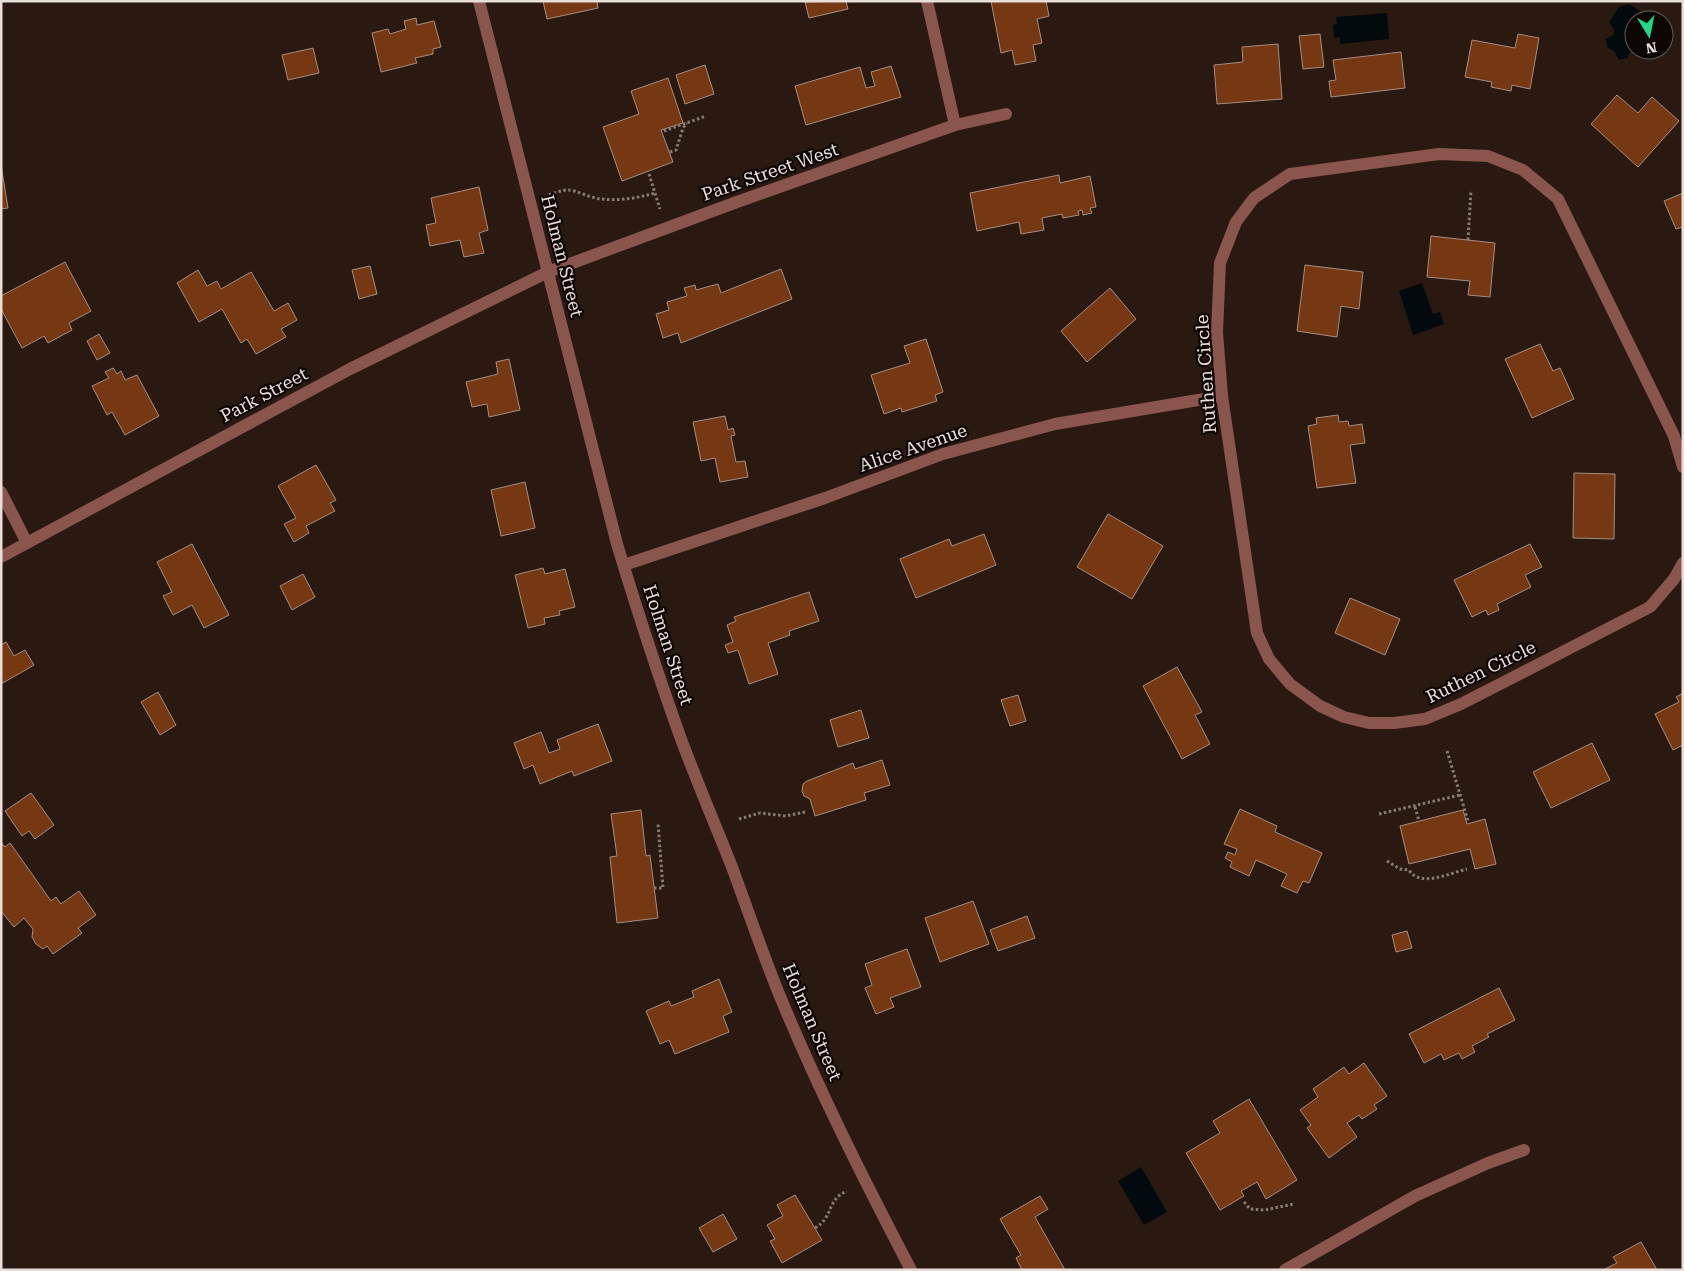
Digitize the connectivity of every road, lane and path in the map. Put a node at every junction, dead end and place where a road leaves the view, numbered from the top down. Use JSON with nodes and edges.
{"nodes":[{"id":1,"x":479,"y":1,"type":"edge"},
{"id":2,"x":927,"y":1,"type":"edge"},
{"id":3,"x":1006,"y":114,"type":"dead end"},
{"id":4,"x":706,"y":116,"type":"dead end"},
{"id":5,"x":687,"y":123,"type":"junction"},
{"id":6,"x":955,"y":125,"type":"junction"},
{"id":7,"x":664,"y":131,"type":"dead end"},
{"id":8,"x":670,"y":152,"type":"dead end"},
{"id":9,"x":649,"y":174,"type":"dead end"},
{"id":10,"x":1471,"y":190,"type":"dead end"},
{"id":11,"x":655,"y":193,"type":"junction"},
{"id":12,"x":548,"y":195,"type":"dead end"},
{"id":13,"x":667,"y":228,"type":"junction"},
{"id":14,"x":1468,"y":240,"type":"dead end"},
{"id":15,"x":548,"y":272,"type":"junction"},
{"id":16,"x":1222,"y":396,"type":"junction"},
{"id":17,"x":1683,"y":467,"type":"edge"},
{"id":18,"x":1,"y":492,"type":"edge"},
{"id":19,"x":27,"y":544,"type":"junction"},
{"id":20,"x":1,"y":557,"type":"edge"},
{"id":21,"x":1683,"y":563,"type":"edge"},
{"id":22,"x":624,"y":566,"type":"junction"},
{"id":23,"x":1447,"y":752,"type":"dead end"},
{"id":24,"x":1460,"y":795,"type":"junction"},
{"id":25,"x":1415,"y":807,"type":"junction"},
{"id":26,"x":805,"y":812,"type":"dead end"},
{"id":27,"x":1379,"y":814,"type":"dead end"},
{"id":28,"x":739,"y":819,"type":"dead end"},
{"id":29,"x":1419,"y":821,"type":"dead end"},
{"id":30,"x":1468,"y":821,"type":"dead end"},
{"id":31,"x":658,"y":824,"type":"dead end"},
{"id":32,"x":1387,"y":861,"type":"dead end"},
{"id":33,"x":1467,"y":869,"type":"dead end"},
{"id":34,"x":654,"y":888,"type":"dead end"},
{"id":35,"x":1524,"y":1150,"type":"dead end"},
{"id":36,"x":866,"y":1183,"type":"junction"},
{"id":37,"x":1244,"y":1202,"type":"dead end"},
{"id":38,"x":1294,"y":1204,"type":"dead end"},
{"id":39,"x":815,"y":1228,"type":"dead end"},
{"id":40,"x":912,"y":1270,"type":"edge"},
{"id":41,"x":1285,"y":1270,"type":"edge"}],
"edges":[{"from":1,"to":15,"type":"street","name":"Holman Street"},
{"from":2,"to":6,"type":"street"},
{"from":3,"to":6,"type":"street","name":"Park Street West"},
{"from":4,"to":5,"type":"path"},
{"from":5,"to":7,"type":"path"},
{"from":5,"to":8,"type":"path"},
{"from":6,"to":13,"type":"street","name":"Park Street West"},
{"from":9,"to":11,"type":"path"},
{"from":10,"to":14,"type":"path"},
{"from":11,"to":12,"type":"path"},
{"from":11,"to":13,"type":"path"},
{"from":13,"to":15,"type":"street","name":"Park Street West"},
{"from":15,"to":19,"type":"street","name":"Park Street"},
{"from":15,"to":22,"type":"street","name":"Holman Street"},
{"from":16,"to":17,"type":"street","name":"Ruthen Circle"},
{"from":16,"to":21,"type":"street","name":"Ruthen Circle"},
{"from":16,"to":22,"type":"street","name":"Alice Avenue"},
{"from":18,"to":19,"type":"street"},
{"from":19,"to":20,"type":"street","name":"Park Street"},
{"from":22,"to":36,"type":"street","name":"Holman Street"},
{"from":23,"to":24,"type":"path"},
{"from":24,"to":25,"type":"path"},
{"from":24,"to":30,"type":"path"},
{"from":25,"to":27,"type":"path"},
{"from":25,"to":29,"type":"path"},
{"from":26,"to":28,"type":"path"},
{"from":31,"to":34,"type":"path"},
{"from":32,"to":33,"type":"path"},
{"from":35,"to":41,"type":"street"},
{"from":36,"to":39,"type":"path"},
{"from":36,"to":40,"type":"street","name":"Holman Street"},
{"from":37,"to":38,"type":"path"}]}
